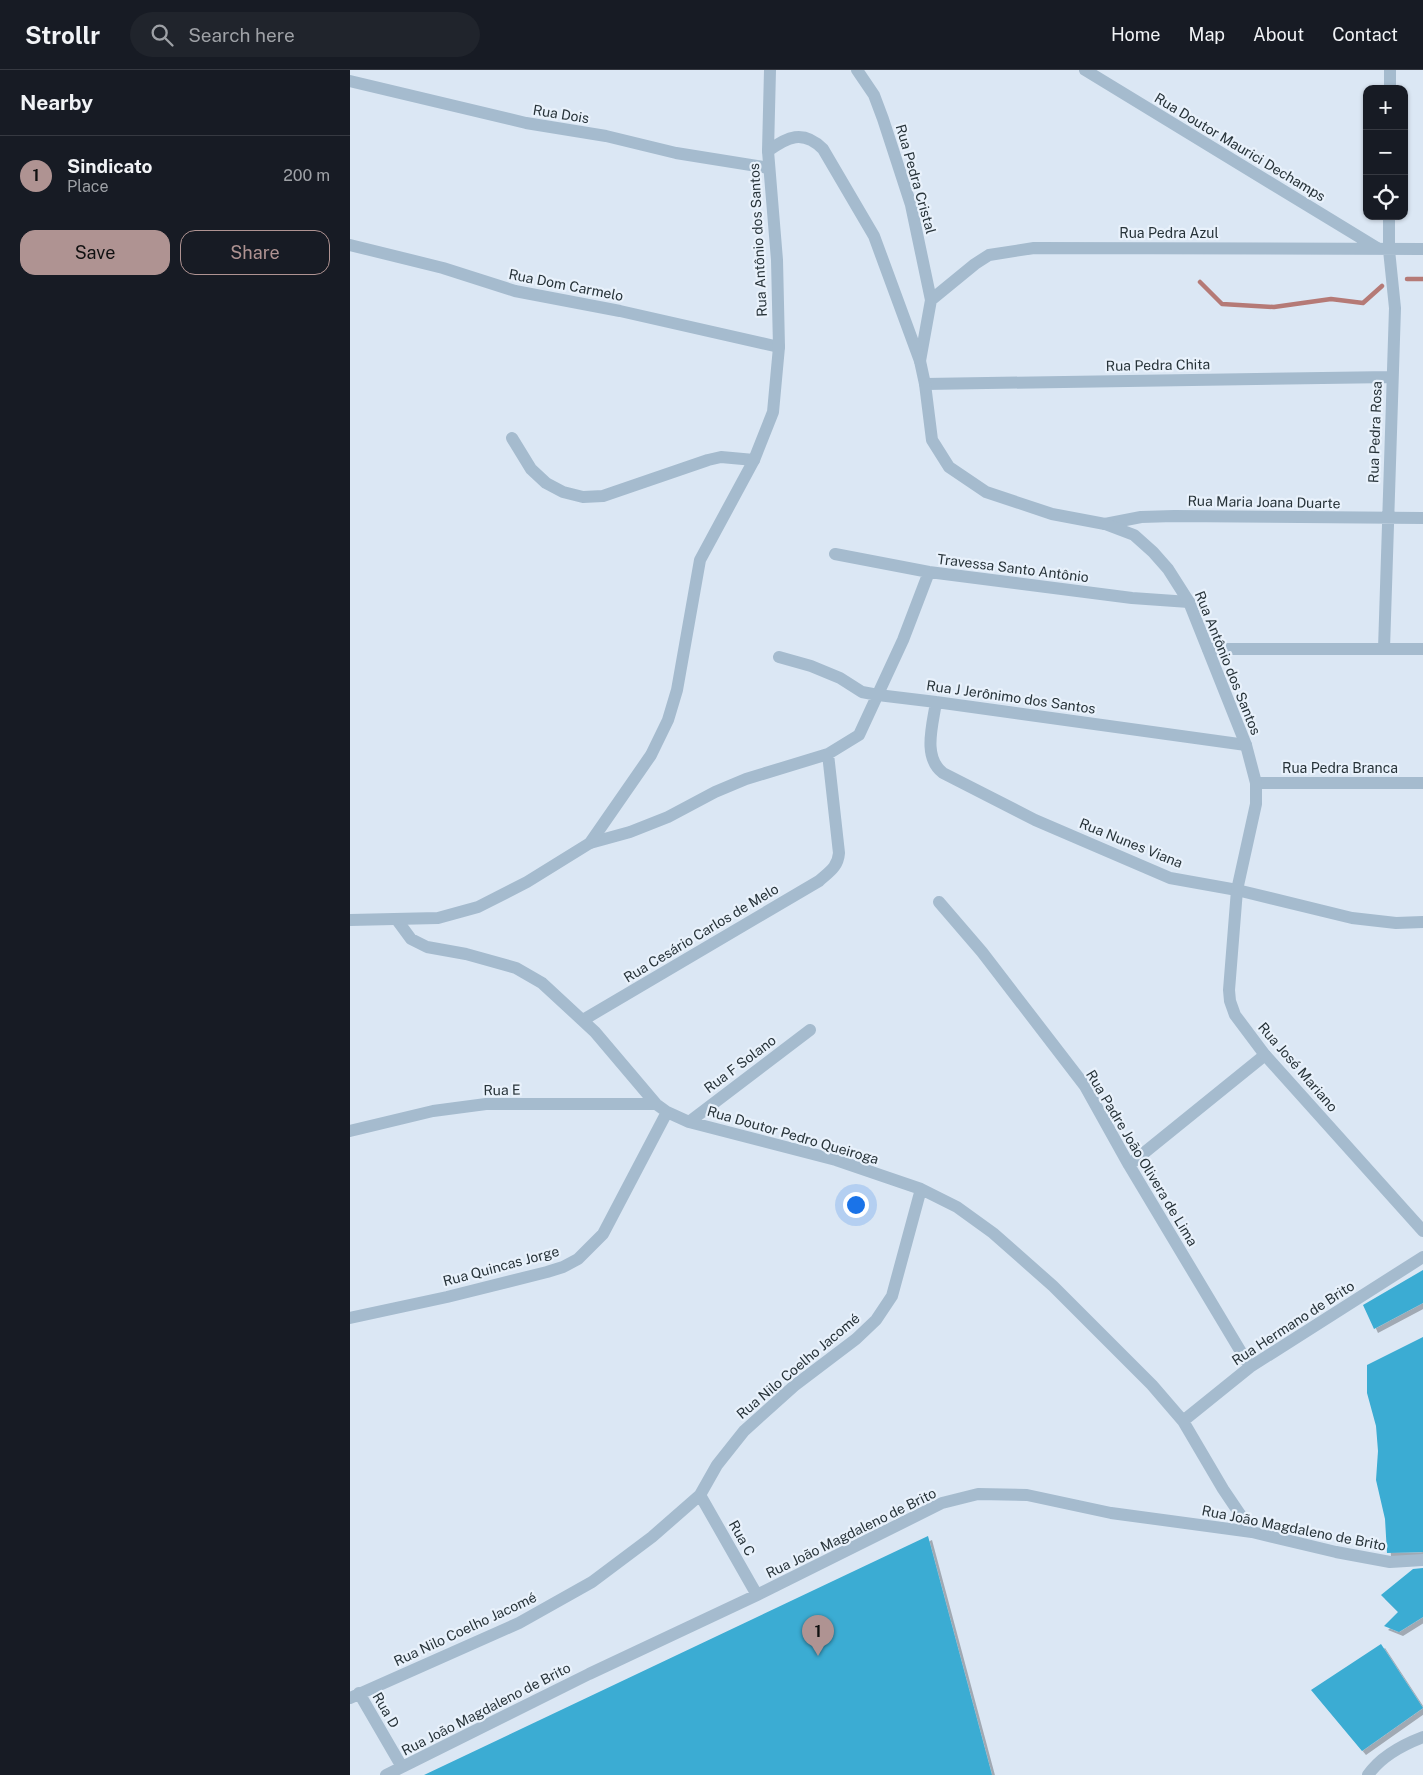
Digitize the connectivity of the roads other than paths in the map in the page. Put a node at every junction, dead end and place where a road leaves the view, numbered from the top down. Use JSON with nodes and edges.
{"nodes":[{"id":1,"x":770,"y":70,"type":"edge"},
{"id":2,"x":857,"y":70,"type":"edge"},
{"id":3,"x":1085,"y":70,"type":"edge"},
{"id":4,"x":1390,"y":70,"type":"edge"},
{"id":5,"x":350,"y":81,"type":"edge"},
{"id":6,"x":1390,"y":85,"type":"edge"},
{"id":7,"x":768,"y":151,"type":"junction"},
{"id":8,"x":769,"y":168,"type":"junction"},
{"id":9,"x":1388,"y":220,"type":"edge"},
{"id":10,"x":350,"y":245,"type":"edge"},
{"id":11,"x":1423,"y":249,"type":"edge"},
{"id":12,"x":1384,"y":250,"type":"junction"},
{"id":13,"x":931,"y":300,"type":"junction"},
{"id":14,"x":779,"y":347,"type":"junction"},
{"id":15,"x":920,"y":361,"type":"junction"},
{"id":16,"x":1392,"y":377,"type":"junction"},
{"id":17,"x":925,"y":384,"type":"junction"},
{"id":18,"x":512,"y":438,"type":"dead end"},
{"id":19,"x":754,"y":460,"type":"junction"},
{"id":20,"x":1388,"y":518,"type":"junction"},
{"id":21,"x":1423,"y":518,"type":"edge"},
{"id":22,"x":1104,"y":524,"type":"junction"},
{"id":23,"x":835,"y":554,"type":"dead end"},
{"id":24,"x":928,"y":572,"type":"junction"},
{"id":25,"x":1189,"y":602,"type":"junction"},
{"id":26,"x":1423,"y":648,"type":"edge"},
{"id":27,"x":1208,"y":649,"type":"junction"},
{"id":28,"x":1384,"y":649,"type":"junction"},
{"id":29,"x":779,"y":657,"type":"dead end"},
{"id":30,"x":878,"y":695,"type":"junction"},
{"id":31,"x":936,"y":702,"type":"junction"},
{"id":32,"x":1246,"y":745,"type":"junction"},
{"id":33,"x":828,"y":754,"type":"junction"},
{"id":34,"x":1256,"y":783,"type":"junction"},
{"id":35,"x":1423,"y":783,"type":"edge"},
{"id":36,"x":590,"y":843,"type":"junction"},
{"id":37,"x":1236,"y":890,"type":"junction"},
{"id":38,"x":939,"y":902,"type":"dead end"},
{"id":39,"x":350,"y":920,"type":"edge"},
{"id":40,"x":398,"y":920,"type":"junction"},
{"id":41,"x":1423,"y":922,"type":"edge"},
{"id":42,"x":583,"y":1020,"type":"junction"},
{"id":43,"x":810,"y":1030,"type":"dead end"},
{"id":44,"x":1265,"y":1055,"type":"junction"},
{"id":45,"x":656,"y":1104,"type":"junction"},
{"id":46,"x":667,"y":1112,"type":"junction"},
{"id":47,"x":689,"y":1122,"type":"junction"},
{"id":48,"x":350,"y":1131,"type":"edge"},
{"id":49,"x":1129,"y":1166,"type":"junction"},
{"id":50,"x":921,"y":1189,"type":"junction"},
{"id":51,"x":1423,"y":1231,"type":"edge"},
{"id":52,"x":1423,"y":1257,"type":"edge"},
{"id":53,"x":350,"y":1318,"type":"edge"},
{"id":54,"x":1250,"y":1367,"type":"junction"},
{"id":55,"x":1183,"y":1421,"type":"junction"},
{"id":56,"x":700,"y":1495,"type":"junction"},
{"id":57,"x":1252,"y":1532,"type":"junction"},
{"id":58,"x":1423,"y":1560,"type":"edge"},
{"id":59,"x":757,"y":1595,"type":"junction"},
{"id":60,"x":355,"y":1696,"type":"edge"},
{"id":61,"x":1423,"y":1737,"type":"edge"},
{"id":62,"x":402,"y":1767,"type":"junction"},
{"id":63,"x":386,"y":1775,"type":"edge"},
{"id":64,"x":1368,"y":1775,"type":"edge"}],
"edges":[{"from":1,"to":7,"type":"street"},
{"from":2,"to":13,"type":"street","name":"Rua Pedra Cristal"},
{"from":3,"to":12,"type":"street","name":"Rua Doutor Maurici Dechamps"},
{"from":4,"to":6,"type":"street"},
{"from":5,"to":8,"type":"street","name":"Rua Dois"},
{"from":7,"to":8,"type":"street","name":"Rua Antônio dos Santos"},
{"from":7,"to":15,"type":"street","name":"Rua Antônio dos Santos"},
{"from":8,"to":14,"type":"street","name":"Rua Antônio dos Santos"},
{"from":9,"to":12,"type":"street","name":"Rua Pedra Rosa"},
{"from":10,"to":14,"type":"street","name":"Rua Dom Carmelo"},
{"from":11,"to":12,"type":"street","name":"Rua Pedra Azul"},
{"from":12,"to":13,"type":"street","name":"Rua Pedra Azul"},
{"from":12,"to":16,"type":"street","name":"Rua Pedra Rosa"},
{"from":13,"to":15,"type":"street","name":"Rua Pedra Cristal"},
{"from":14,"to":19,"type":"street","name":"Rua Antônio dos Santos"},
{"from":15,"to":17,"type":"street","name":"Rua Antônio dos Santos"},
{"from":16,"to":17,"type":"street","name":"Rua Pedra Chita"},
{"from":16,"to":20,"type":"street","name":"Rua Pedra Rosa"},
{"from":17,"to":22,"type":"street","name":"Rua Antônio dos Santos"},
{"from":18,"to":19,"type":"street"},
{"from":19,"to":36,"type":"street","name":"Rua Antônio dos Santos"},
{"from":20,"to":21,"type":"street","name":"Rua Maria Joana Duarte"},
{"from":20,"to":22,"type":"street","name":"Rua Maria Joana Duarte"},
{"from":20,"to":28,"type":"street","name":"Rua Pedra Rosa"},
{"from":22,"to":25,"type":"street","name":"Rua Antônio dos Santos"},
{"from":23,"to":24,"type":"street","name":"Travessa Santo Antônio"},
{"from":24,"to":25,"type":"street","name":"Travessa Santo Antônio"},
{"from":24,"to":30,"type":"street"},
{"from":25,"to":27,"type":"street","name":"Rua Antônio dos Santos"},
{"from":26,"to":28,"type":"street"},
{"from":27,"to":28,"type":"street"},
{"from":27,"to":32,"type":"street","name":"Rua Antônio dos Santos"},
{"from":29,"to":30,"type":"street","name":"Rua J Jerônimo dos Santos"},
{"from":30,"to":31,"type":"street","name":"Rua J Jerônimo dos Santos"},
{"from":30,"to":33,"type":"street"},
{"from":31,"to":32,"type":"street","name":"Rua J Jerônimo dos Santos"},
{"from":31,"to":37,"type":"street","name":"Rua Nunes Viana"},
{"from":32,"to":34,"type":"street","name":"Rua Antônio dos Santos"},
{"from":33,"to":36,"type":"street"},
{"from":33,"to":42,"type":"street","name":"Rua Cesário Carlos de Melo"},
{"from":34,"to":35,"type":"street","name":"Rua Pedra Branca"},
{"from":34,"to":37,"type":"street","name":"Rua Antônio dos Santos"},
{"from":36,"to":40,"type":"street","name":"Rua Antônio dos Santos"},
{"from":37,"to":41,"type":"street","name":"Rua Nunes Viana"},
{"from":37,"to":44,"type":"street","name":"Rua José Mariano"},
{"from":38,"to":49,"type":"street","name":"Rua Padre João Olivera de Lima"},
{"from":39,"to":40,"type":"street","name":"Rua Antônio dos Santos"},
{"from":40,"to":42,"type":"street","name":"Rua Doutor Pedro Queiroga"},
{"from":42,"to":45,"type":"street","name":"Rua Doutor Pedro Queiroga"},
{"from":43,"to":47,"type":"street","name":"Rua F Solano"},
{"from":44,"to":49,"type":"street"},
{"from":44,"to":51,"type":"street","name":"Rua José Mariano"},
{"from":45,"to":46,"type":"street","name":"Rua Doutor Pedro Queiroga"},
{"from":45,"to":48,"type":"street","name":"Rua E"},
{"from":46,"to":47,"type":"street","name":"Rua Doutor Pedro Queiroga"},
{"from":46,"to":53,"type":"street","name":"Rua Quincas Jorge"},
{"from":47,"to":50,"type":"street","name":"Rua Doutor Pedro Queiroga"},
{"from":49,"to":54,"type":"street","name":"Rua Padre João Olivera de Lima"},
{"from":50,"to":55,"type":"street","name":"Rua Doutor Pedro Queiroga"},
{"from":50,"to":56,"type":"street","name":"Rua Nilo Coelho Jacomé"},
{"from":52,"to":54,"type":"street","name":"Rua Hermano de Brito"},
{"from":54,"to":55,"type":"street","name":"Rua Hermano de Brito"},
{"from":55,"to":57,"type":"street","name":"Rua Doutor Pedro Queiroga"},
{"from":56,"to":59,"type":"street","name":"Rua C"},
{"from":56,"to":60,"type":"street","name":"Rua Nilo Coelho Jacomé"},
{"from":57,"to":58,"type":"street","name":"Rua João Magdaleno de Brito"},
{"from":57,"to":59,"type":"street","name":"Rua João Magdaleno de Brito"},
{"from":59,"to":62,"type":"street","name":"Rua João Magdaleno de Brito"},
{"from":60,"to":62,"type":"street","name":"Rua D"},
{"from":61,"to":64,"type":"street"},
{"from":62,"to":63,"type":"street","name":"Rua João Magdaleno de Brito"}]}
